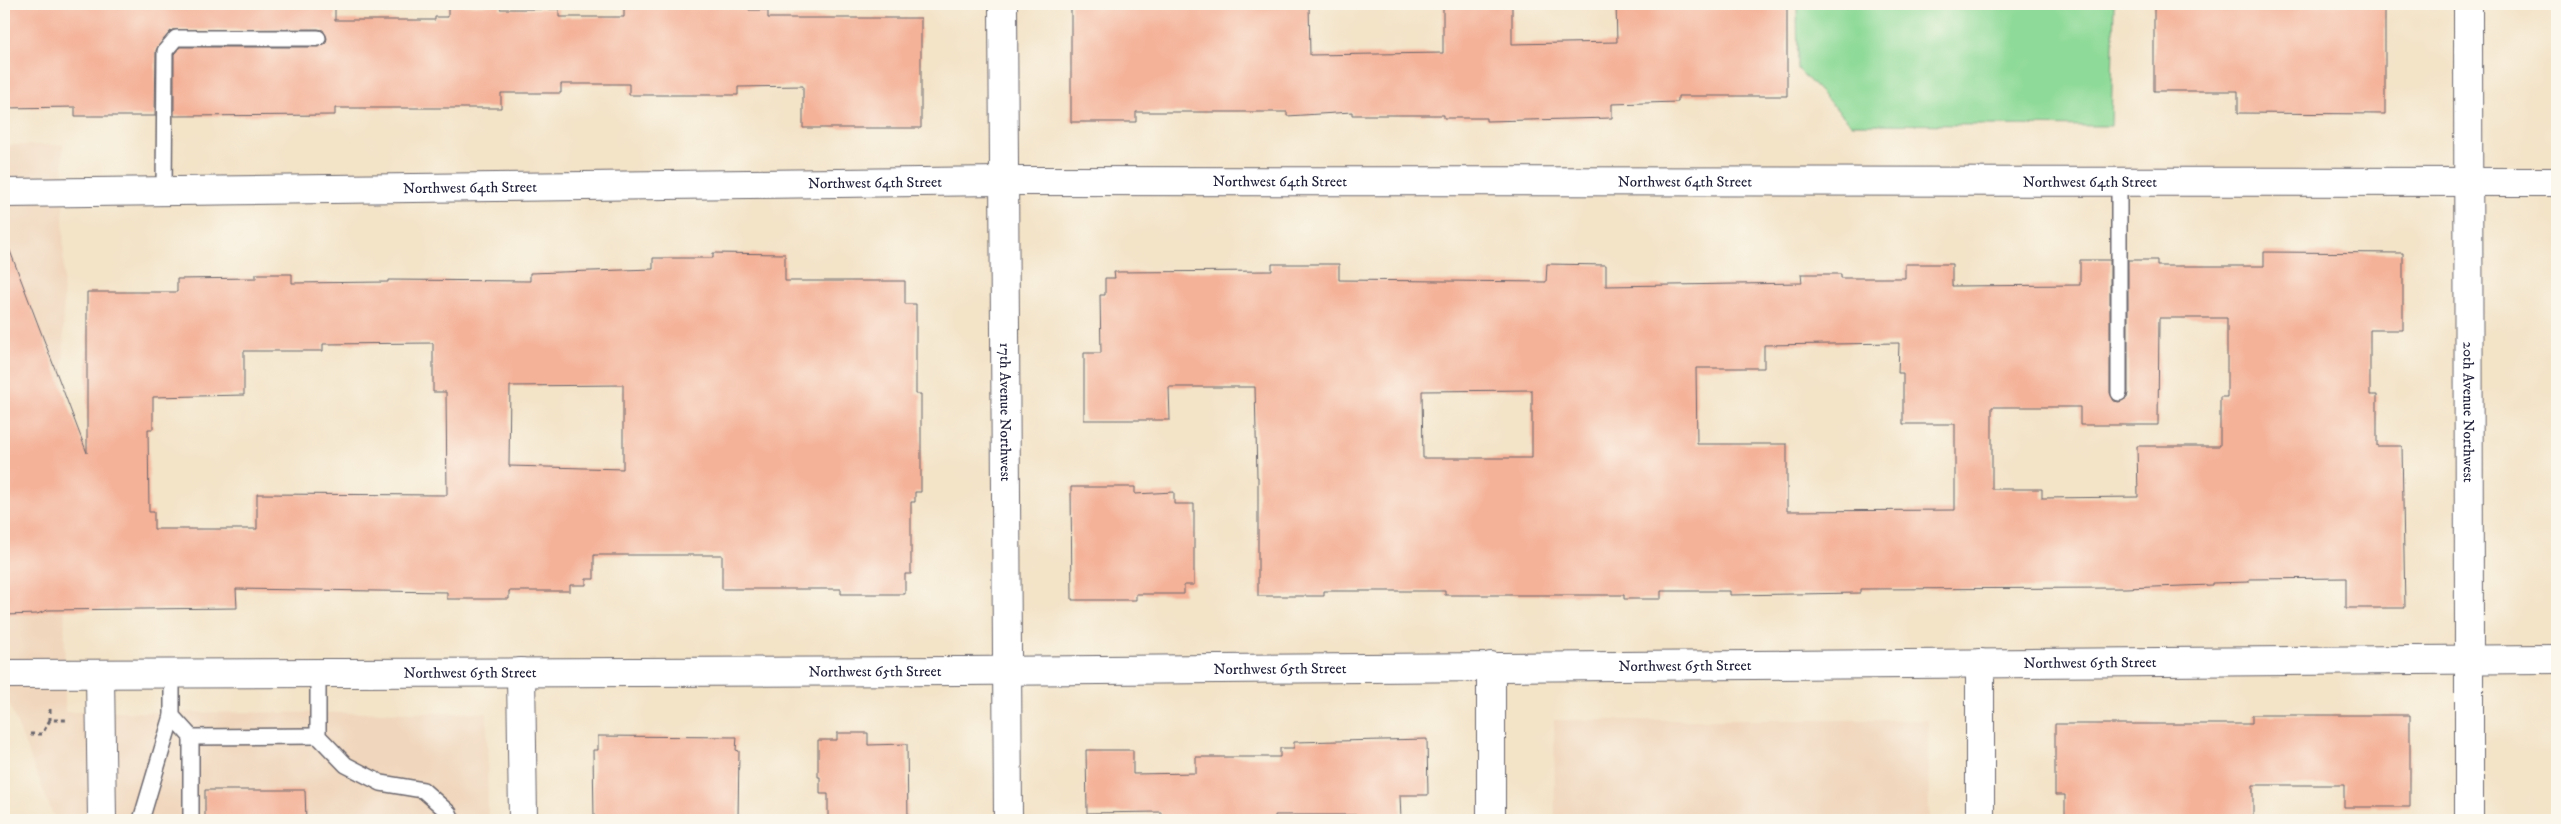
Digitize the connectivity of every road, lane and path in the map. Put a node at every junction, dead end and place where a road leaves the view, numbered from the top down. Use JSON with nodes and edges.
{"nodes":[{"id":1,"x":1003,"y":4,"type":"edge"},
{"id":2,"x":2468,"y":4,"type":"edge"},
{"id":3,"x":318,"y":38,"type":"dead end"},
{"id":4,"x":1002,"y":181,"type":"junction"},
{"id":5,"x":2119,"y":182,"type":"junction"},
{"id":6,"x":2468,"y":182,"type":"junction"},
{"id":7,"x":2557,"y":182,"type":"edge"},
{"id":8,"x":164,"y":191,"type":"junction"},
{"id":9,"x":4,"y":193,"type":"edge"},
{"id":10,"x":2119,"y":393,"type":"dead end"},
{"id":11,"x":2557,"y":659,"type":"edge"},
{"id":12,"x":2469,"y":660,"type":"junction"},
{"id":13,"x":1980,"y":663,"type":"junction"},
{"id":14,"x":1491,"y":666,"type":"junction"},
{"id":15,"x":1006,"y":670,"type":"junction"},
{"id":16,"x":521,"y":672,"type":"junction"},
{"id":17,"x":4,"y":674,"type":"edge"},
{"id":18,"x":100,"y":674,"type":"junction"},
{"id":19,"x":172,"y":674,"type":"junction"},
{"id":20,"x":318,"y":674,"type":"junction"},
{"id":21,"x":50,"y":708,"type":"dead end"},
{"id":22,"x":172,"y":716,"type":"junction"},
{"id":23,"x":50,"y":720,"type":"junction"},
{"id":24,"x":68,"y":720,"type":"dead end"},
{"id":25,"x":30,"y":734,"type":"dead end"},
{"id":26,"x":318,"y":736,"type":"junction"},
{"id":27,"x":190,"y":737,"type":"junction"},
{"id":28,"x":102,"y":820,"type":"edge"},
{"id":29,"x":141,"y":820,"type":"edge"},
{"id":30,"x":190,"y":820,"type":"edge"},
{"id":31,"x":452,"y":820,"type":"edge"},
{"id":32,"x":523,"y":820,"type":"edge"},
{"id":33,"x":1008,"y":820,"type":"edge"},
{"id":34,"x":1491,"y":820,"type":"edge"},
{"id":35,"x":1980,"y":820,"type":"edge"},
{"id":36,"x":2469,"y":820,"type":"edge"}],
"edges":[{"from":1,"to":4,"type":"street","name":"17th Avenue Northwest"},
{"from":2,"to":6,"type":"street","name":"20th Avenue Northwest"},
{"from":3,"to":8,"type":"lane"},
{"from":4,"to":5,"type":"street","name":"Northwest 64th Street"},
{"from":4,"to":8,"type":"street","name":"Northwest 64th Street"},
{"from":4,"to":15,"type":"street","name":"17th Avenue Northwest"},
{"from":5,"to":6,"type":"street","name":"Northwest 64th Street"},
{"from":5,"to":10,"type":"lane"},
{"from":6,"to":7,"type":"street","name":"Northwest 64th Street"},
{"from":6,"to":12,"type":"street","name":"20th Avenue Northwest"},
{"from":8,"to":9,"type":"street","name":"Northwest 64th Street"},
{"from":11,"to":12,"type":"street","name":"Northwest 65th Street"},
{"from":12,"to":13,"type":"street","name":"Northwest 65th Street"},
{"from":12,"to":36,"type":"street","name":"20th Avenue Northwest"},
{"from":13,"to":14,"type":"street","name":"Northwest 65th Street"},
{"from":13,"to":35,"type":"street"},
{"from":14,"to":15,"type":"street","name":"Northwest 65th Street"},
{"from":14,"to":34,"type":"street"},
{"from":15,"to":16,"type":"street","name":"Northwest 65th Street"},
{"from":15,"to":33,"type":"street","name":"17th Avenue Northwest"},
{"from":16,"to":20,"type":"street","name":"Northwest 65th Street"},
{"from":16,"to":32,"type":"street"},
{"from":17,"to":18,"type":"street","name":"Northwest 65th Street"},
{"from":18,"to":19,"type":"street","name":"Northwest 65th Street"},
{"from":18,"to":28,"type":"street"},
{"from":19,"to":20,"type":"street","name":"Northwest 65th Street"},
{"from":19,"to":22,"type":"lane"},
{"from":20,"to":26,"type":"lane"},
{"from":21,"to":23,"type":"path"},
{"from":22,"to":27,"type":"lane"},
{"from":22,"to":29,"type":"lane"},
{"from":23,"to":24,"type":"path"},
{"from":23,"to":25,"type":"path"},
{"from":26,"to":27,"type":"lane"},
{"from":26,"to":31,"type":"lane"},
{"from":27,"to":30,"type":"lane"}]}
